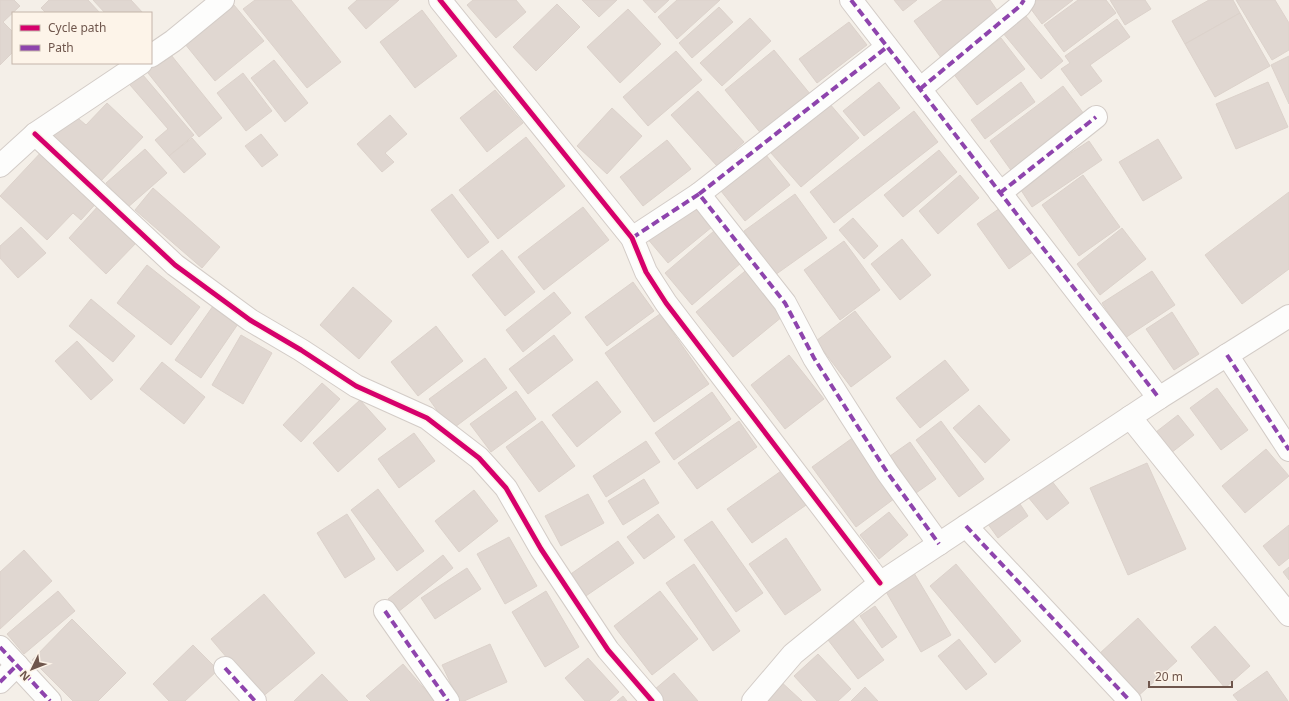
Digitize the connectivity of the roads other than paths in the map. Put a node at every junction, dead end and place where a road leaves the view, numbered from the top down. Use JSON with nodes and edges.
{"nodes":[{"id":1,"x":224,"y":0,"type":"edge"},
{"id":2,"x":440,"y":0,"type":"edge"},
{"id":3,"x":851,"y":0,"type":"edge"},
{"id":4,"x":1024,"y":0,"type":"edge"},
{"id":5,"x":887,"y":47,"type":"junction"},
{"id":6,"x":152,"y":55,"type":"edge"},
{"id":7,"x":140,"y":64,"type":"edge"},
{"id":8,"x":920,"y":89,"type":"junction"},
{"id":9,"x":1096,"y":117,"type":"dead end"},
{"id":10,"x":35,"y":134,"type":"junction"},
{"id":11,"x":0,"y":166,"type":"edge"},
{"id":12,"x":1000,"y":193,"type":"junction"},
{"id":13,"x":699,"y":194,"type":"junction"},
{"id":14,"x":632,"y":238,"type":"junction"},
{"id":15,"x":1289,"y":316,"type":"edge"},
{"id":16,"x":1227,"y":355,"type":"junction"},
{"id":17,"x":1159,"y":398,"type":"junction"},
{"id":18,"x":1130,"y":417,"type":"junction"},
{"id":19,"x":1289,"y":450,"type":"edge"},
{"id":20,"x":966,"y":526,"type":"junction"},
{"id":21,"x":940,"y":544,"type":"junction"},
{"id":22,"x":880,"y":583,"type":"junction"},
{"id":23,"x":385,"y":610,"type":"dead end"},
{"id":24,"x":1289,"y":615,"type":"edge"},
{"id":25,"x":0,"y":647,"type":"edge"},
{"id":26,"x":17,"y":664,"type":"junction"},
{"id":27,"x":225,"y":668,"type":"dead end"},
{"id":28,"x":0,"y":682,"type":"edge"},
{"id":29,"x":50,"y":701,"type":"edge"},
{"id":30,"x":254,"y":701,"type":"edge"},
{"id":31,"x":448,"y":701,"type":"edge"},
{"id":32,"x":652,"y":701,"type":"edge"},
{"id":33,"x":753,"y":701,"type":"edge"},
{"id":34,"x":1130,"y":701,"type":"edge"}],
"edges":[{"from":1,"to":6,"type":"street"},
{"from":2,"to":14,"type":"street"},
{"from":3,"to":5,"type":"street"},
{"from":4,"to":8,"type":"street"},
{"from":5,"to":8,"type":"street"},
{"from":5,"to":13,"type":"street"},
{"from":7,"to":10,"type":"street"},
{"from":8,"to":12,"type":"street"},
{"from":9,"to":12,"type":"street"},
{"from":10,"to":11,"type":"street"},
{"from":10,"to":32,"type":"street"},
{"from":12,"to":17,"type":"street"},
{"from":13,"to":14,"type":"street"},
{"from":13,"to":21,"type":"street"},
{"from":14,"to":22,"type":"street"},
{"from":15,"to":16,"type":"street"},
{"from":16,"to":17,"type":"street"},
{"from":16,"to":19,"type":"street"},
{"from":17,"to":18,"type":"street"},
{"from":18,"to":20,"type":"street"},
{"from":18,"to":24,"type":"street"},
{"from":20,"to":21,"type":"street"},
{"from":20,"to":34,"type":"street"},
{"from":21,"to":22,"type":"street"},
{"from":22,"to":33,"type":"street"},
{"from":23,"to":31,"type":"street"},
{"from":25,"to":26,"type":"street"},
{"from":26,"to":28,"type":"street"},
{"from":26,"to":29,"type":"street"},
{"from":27,"to":30,"type":"street"}]}
